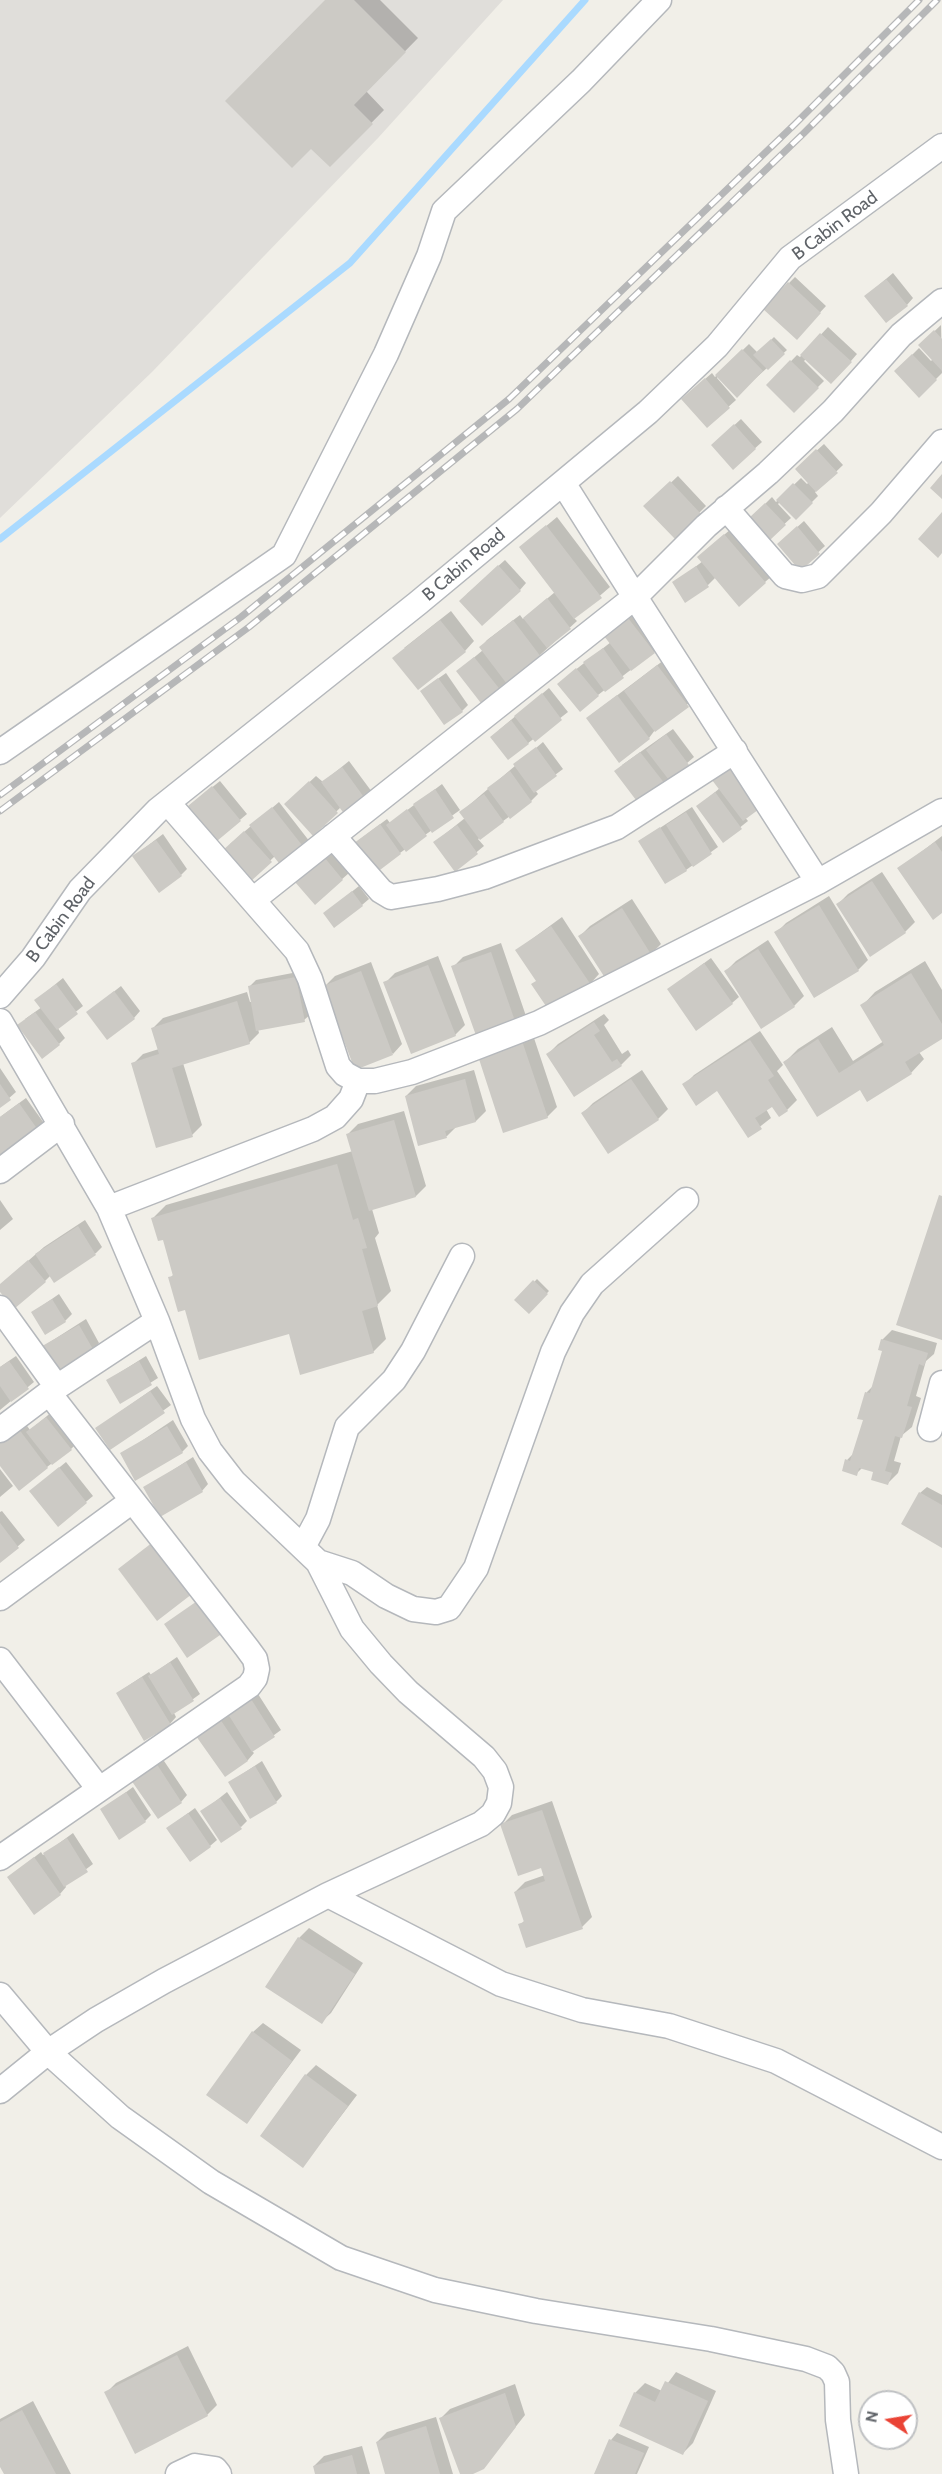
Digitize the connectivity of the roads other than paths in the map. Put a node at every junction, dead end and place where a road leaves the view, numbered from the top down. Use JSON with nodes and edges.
{"nodes":[{"id":1,"x":659,"y":0,"type":"edge"},
{"id":2,"x":942,"y":146,"type":"edge"},
{"id":3,"x":942,"y":301,"type":"edge"},
{"id":4,"x":942,"y":442,"type":"edge"},
{"id":5,"x":563,"y":483,"type":"junction"},
{"id":6,"x":726,"y":508,"type":"junction"},
{"id":7,"x":635,"y":597,"type":"junction"},
{"id":8,"x":735,"y":751,"type":"junction"},
{"id":9,"x":0,"y":752,"type":"edge"},
{"id":10,"x":168,"y":803,"type":"junction"},
{"id":11,"x":942,"y":811,"type":"edge"},
{"id":12,"x":333,"y":836,"type":"junction"},
{"id":13,"x":818,"y":882,"type":"junction"},
{"id":14,"x":254,"y":899,"type":"junction"},
{"id":15,"x":0,"y":996,"type":"edge"},
{"id":16,"x":0,"y":1021,"type":"edge"},
{"id":17,"x":358,"y":1081,"type":"junction"},
{"id":18,"x":62,"y":1124,"type":"junction"},
{"id":19,"x":0,"y":1171,"type":"edge"},
{"id":20,"x":686,"y":1200,"type":"dead end"},
{"id":21,"x":109,"y":1208,"type":"junction"},
{"id":22,"x":462,"y":1256,"type":"dead end"},
{"id":23,"x":0,"y":1308,"type":"edge"},
{"id":24,"x":157,"y":1321,"type":"junction"},
{"id":25,"x":942,"y":1383,"type":"edge"},
{"id":26,"x":53,"y":1390,"type":"junction"},
{"id":27,"x":930,"y":1429,"type":"dead end"},
{"id":28,"x":0,"y":1430,"type":"edge"},
{"id":29,"x":132,"y":1501,"type":"junction"},
{"id":30,"x":311,"y":1555,"type":"junction"},
{"id":31,"x":0,"y":1598,"type":"edge"},
{"id":32,"x":0,"y":1660,"type":"edge"},
{"id":33,"x":99,"y":1789,"type":"junction"},
{"id":34,"x":0,"y":1857,"type":"edge"},
{"id":35,"x":328,"y":1895,"type":"junction"},
{"id":36,"x":0,"y":1995,"type":"edge"},
{"id":37,"x":48,"y":2052,"type":"junction"},
{"id":38,"x":0,"y":2091,"type":"edge"},
{"id":39,"x":942,"y":2146,"type":"edge"},
{"id":40,"x":178,"y":2474,"type":"edge"},
{"id":41,"x":219,"y":2474,"type":"edge"},
{"id":42,"x":846,"y":2474,"type":"edge"}],
"edges":[{"from":1,"to":9,"type":"street"},
{"from":2,"to":5,"type":"street","name":"B Cabin Road"},
{"from":3,"to":6,"type":"street"},
{"from":4,"to":6,"type":"street"},
{"from":5,"to":7,"type":"street"},
{"from":5,"to":10,"type":"street","name":"B Cabin Road"},
{"from":6,"to":7,"type":"street"},
{"from":7,"to":8,"type":"street"},
{"from":7,"to":12,"type":"street"},
{"from":8,"to":12,"type":"street"},
{"from":8,"to":13,"type":"street"},
{"from":10,"to":14,"type":"street"},
{"from":10,"to":15,"type":"street","name":"B Cabin Road"},
{"from":11,"to":13,"type":"street"},
{"from":12,"to":14,"type":"street"},
{"from":13,"to":17,"type":"street"},
{"from":14,"to":17,"type":"street"},
{"from":16,"to":18,"type":"street"},
{"from":17,"to":21,"type":"street"},
{"from":18,"to":19,"type":"street"},
{"from":18,"to":21,"type":"street"},
{"from":20,"to":30,"type":"street"},
{"from":21,"to":24,"type":"street"},
{"from":22,"to":30,"type":"street"},
{"from":23,"to":26,"type":"street"},
{"from":24,"to":26,"type":"street"},
{"from":24,"to":30,"type":"street"},
{"from":25,"to":27,"type":"street"},
{"from":26,"to":28,"type":"street"},
{"from":26,"to":29,"type":"street"},
{"from":29,"to":31,"type":"street"},
{"from":29,"to":33,"type":"street"},
{"from":30,"to":35,"type":"street"},
{"from":32,"to":33,"type":"street"},
{"from":33,"to":34,"type":"street"},
{"from":35,"to":37,"type":"street"},
{"from":35,"to":39,"type":"street"},
{"from":36,"to":37,"type":"street"},
{"from":37,"to":38,"type":"street"},
{"from":37,"to":42,"type":"street"},
{"from":40,"to":41,"type":"street"}]}
